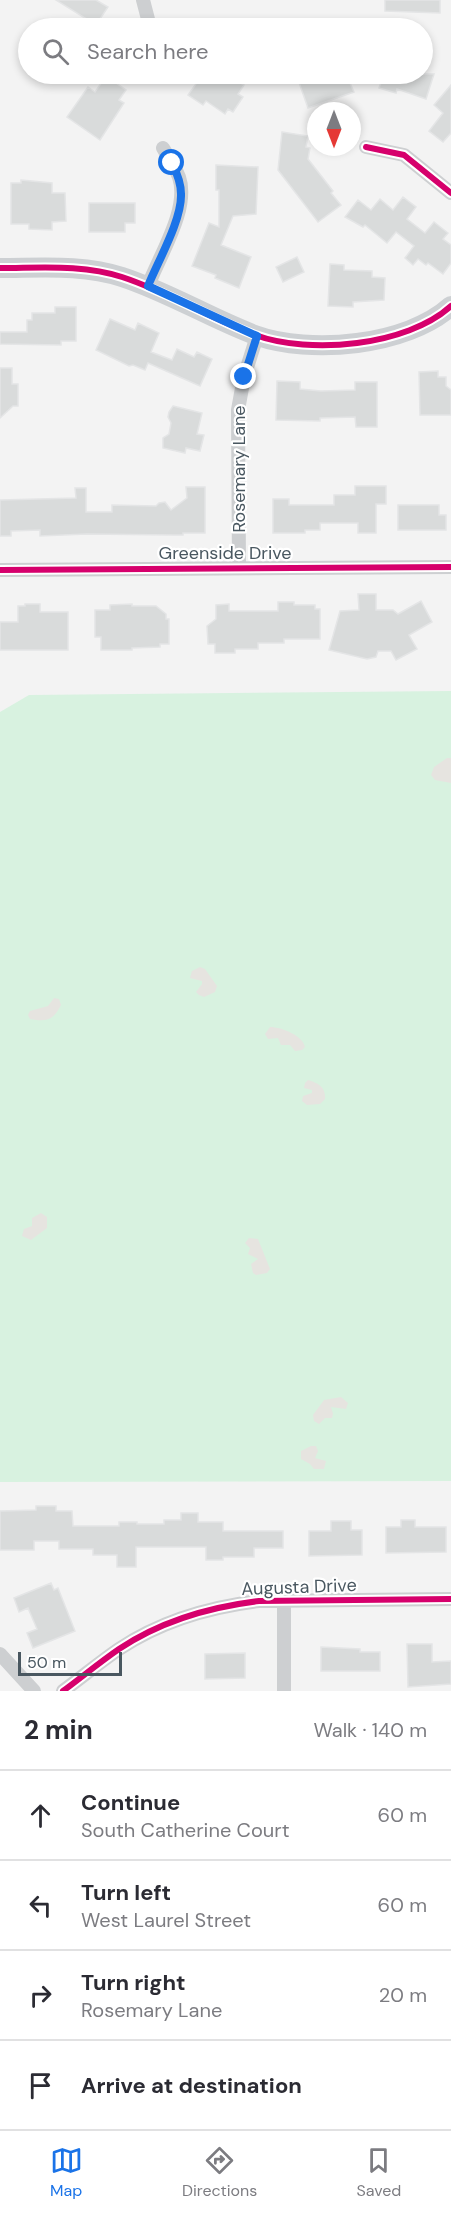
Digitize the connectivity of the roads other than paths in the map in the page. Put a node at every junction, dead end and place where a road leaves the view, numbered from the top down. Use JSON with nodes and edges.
{"nodes":[{"id":1,"x":143,"y":0,"type":"edge"},
{"id":2,"x":148,"y":18,"type":"edge"},
{"id":3,"x":366,"y":147,"type":"dead end"},
{"id":4,"x":163,"y":148,"type":"dead end"},
{"id":5,"x":451,"y":192,"type":"edge"},
{"id":6,"x":0,"y":268,"type":"edge"},
{"id":7,"x":148,"y":286,"type":"junction"},
{"id":8,"x":449,"y":311,"type":"edge"},
{"id":9,"x":257,"y":336,"type":"junction"},
{"id":10,"x":451,"y":567,"type":"edge"},
{"id":11,"x":239,"y":568,"type":"junction"},
{"id":12,"x":0,"y":570,"type":"edge"},
{"id":13,"x":451,"y":1599,"type":"edge"},
{"id":14,"x":284,"y":1600,"type":"junction"},
{"id":15,"x":0,"y":1654,"type":"edge"},
{"id":16,"x":34,"y":1691,"type":"edge"},
{"id":17,"x":63,"y":1691,"type":"edge"},
{"id":18,"x":284,"y":1691,"type":"edge"}],
"edges":[{"from":1,"to":2,"type":"street"},
{"from":3,"to":5,"type":"street"},
{"from":4,"to":7,"type":"street"},
{"from":6,"to":7,"type":"street"},
{"from":7,"to":9,"type":"street"},
{"from":8,"to":9,"type":"street"},
{"from":9,"to":11,"type":"street","name":"Rosemary Lane"},
{"from":10,"to":11,"type":"street","name":"Greenside Drive"},
{"from":11,"to":12,"type":"street","name":"Greenside Drive"},
{"from":13,"to":14,"type":"street","name":"Augusta Drive"},
{"from":14,"to":17,"type":"street","name":"Augusta Drive"},
{"from":14,"to":18,"type":"street"},
{"from":15,"to":16,"type":"street"}]}
